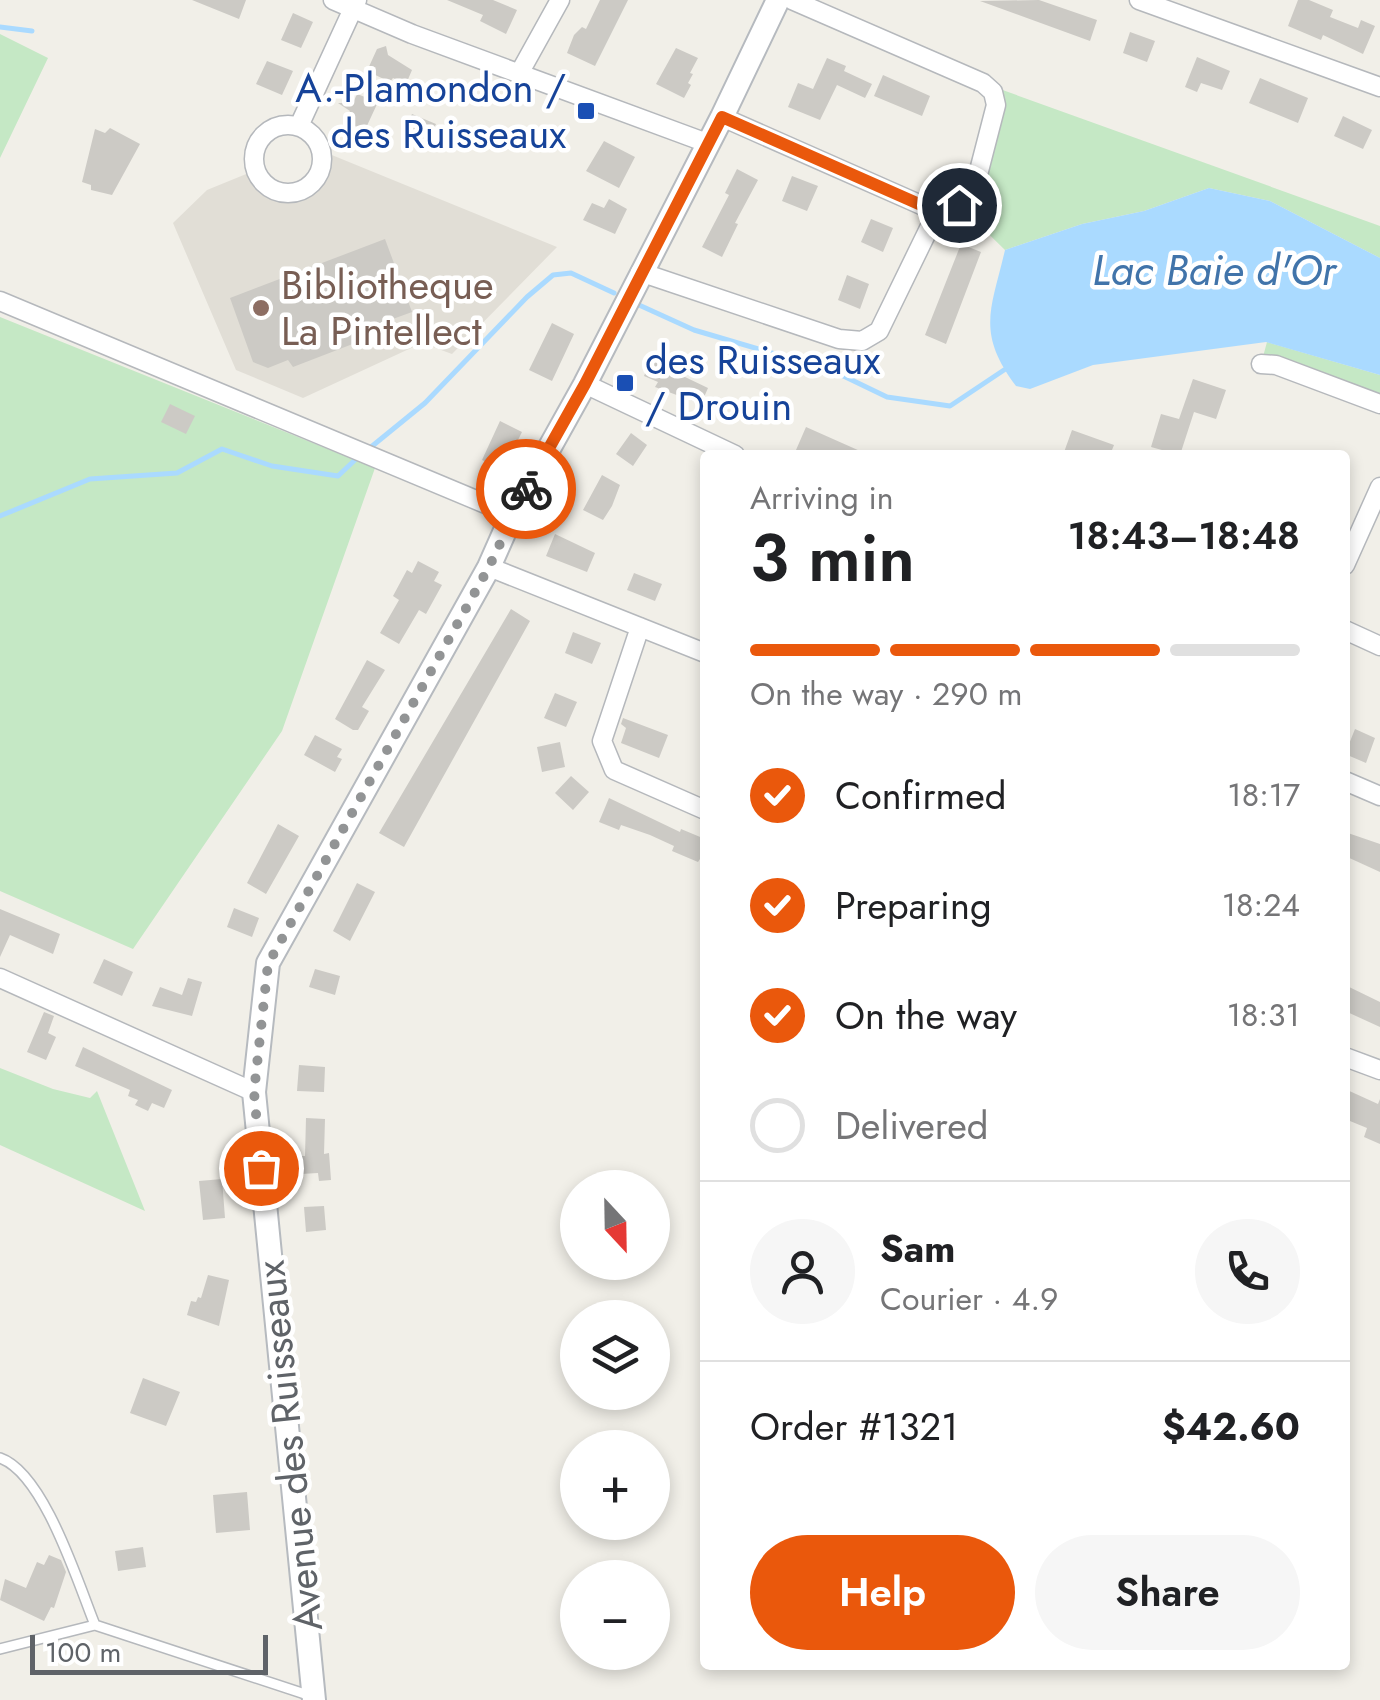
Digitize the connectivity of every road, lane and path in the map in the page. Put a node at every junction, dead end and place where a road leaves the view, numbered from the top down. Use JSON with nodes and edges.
{"nodes":[{"id":1,"x":333,"y":0,"type":"edge"},
{"id":2,"x":560,"y":0,"type":"edge"},
{"id":3,"x":778,"y":0,"type":"edge"},
{"id":4,"x":792,"y":0,"type":"edge"},
{"id":5,"x":1139,"y":0,"type":"edge"},
{"id":6,"x":355,"y":4,"type":"edge"},
{"id":7,"x":520,"y":72,"type":"junction"},
{"id":8,"x":1380,"y":88,"type":"edge"},
{"id":9,"x":722,"y":117,"type":"junction"},
{"id":10,"x":299,"y":126,"type":"dead end"},
{"id":11,"x":707,"y":144,"type":"junction"},
{"id":12,"x":937,"y":212,"type":"junction"},
{"id":13,"x":640,"y":272,"type":"junction"},
{"id":14,"x":0,"y":301,"type":"edge"},
{"id":15,"x":1261,"y":364,"type":"dead end"},
{"id":16,"x":585,"y":384,"type":"junction"},
{"id":17,"x":1380,"y":404,"type":"edge"},
{"id":18,"x":724,"y":450,"type":"edge"},
{"id":19,"x":1380,"y":487,"type":"edge"},
{"id":20,"x":512,"y":515,"type":"junction"},
{"id":21,"x":1350,"y":554,"type":"edge"},
{"id":22,"x":489,"y":567,"type":"junction"},
{"id":23,"x":640,"y":627,"type":"junction"},
{"id":24,"x":1350,"y":632,"type":"edge"},
{"id":25,"x":1380,"y":646,"type":"edge"},
{"id":26,"x":700,"y":652,"type":"edge"},
{"id":27,"x":1350,"y":784,"type":"edge"},
{"id":28,"x":1380,"y":796,"type":"edge"},
{"id":29,"x":700,"y":808,"type":"edge"},
{"id":30,"x":0,"y":978,"type":"edge"},
{"id":31,"x":1350,"y":1058,"type":"edge"},
{"id":32,"x":1380,"y":1070,"type":"edge"},
{"id":33,"x":254,"y":1092,"type":"junction"},
{"id":34,"x":0,"y":1458,"type":"edge"},
{"id":35,"x":95,"y":1625,"type":"junction"},
{"id":36,"x":0,"y":1649,"type":"edge"},
{"id":37,"x":314,"y":1698,"type":"edge"}],
"edges":[{"from":1,"to":6,"type":"street"},
{"from":2,"to":7,"type":"street"},
{"from":3,"to":9,"type":"street","name":"Avenue des Ruisseaux"},
{"from":4,"to":12,"type":"street"},
{"from":5,"to":8,"type":"street"},
{"from":6,"to":7,"type":"street"},
{"from":6,"to":10,"type":"street"},
{"from":7,"to":11,"type":"street"},
{"from":9,"to":11,"type":"street","name":"Avenue des Ruisseaux"},
{"from":9,"to":12,"type":"street"},
{"from":11,"to":13,"type":"street","name":"Avenue des Ruisseaux"},
{"from":12,"to":13,"type":"street"},
{"from":13,"to":16,"type":"street","name":"Avenue des Ruisseaux"},
{"from":14,"to":20,"type":"street"},
{"from":15,"to":17,"type":"street"},
{"from":16,"to":18,"type":"street"},
{"from":16,"to":20,"type":"street","name":"Avenue des Ruisseaux"},
{"from":19,"to":21,"type":"street"},
{"from":20,"to":22,"type":"street","name":"Avenue des Ruisseaux"},
{"from":22,"to":23,"type":"street"},
{"from":22,"to":33,"type":"street","name":"Avenue des Ruisseaux"},
{"from":23,"to":26,"type":"street"},
{"from":23,"to":29,"type":"street"},
{"from":24,"to":25,"type":"street"},
{"from":27,"to":28,"type":"street"},
{"from":30,"to":33,"type":"street"},
{"from":31,"to":32,"type":"street"},
{"from":33,"to":37,"type":"street","name":"Avenue des Ruisseaux"},
{"from":34,"to":35,"type":"lane"},
{"from":35,"to":36,"type":"lane"},
{"from":35,"to":37,"type":"lane"}]}
